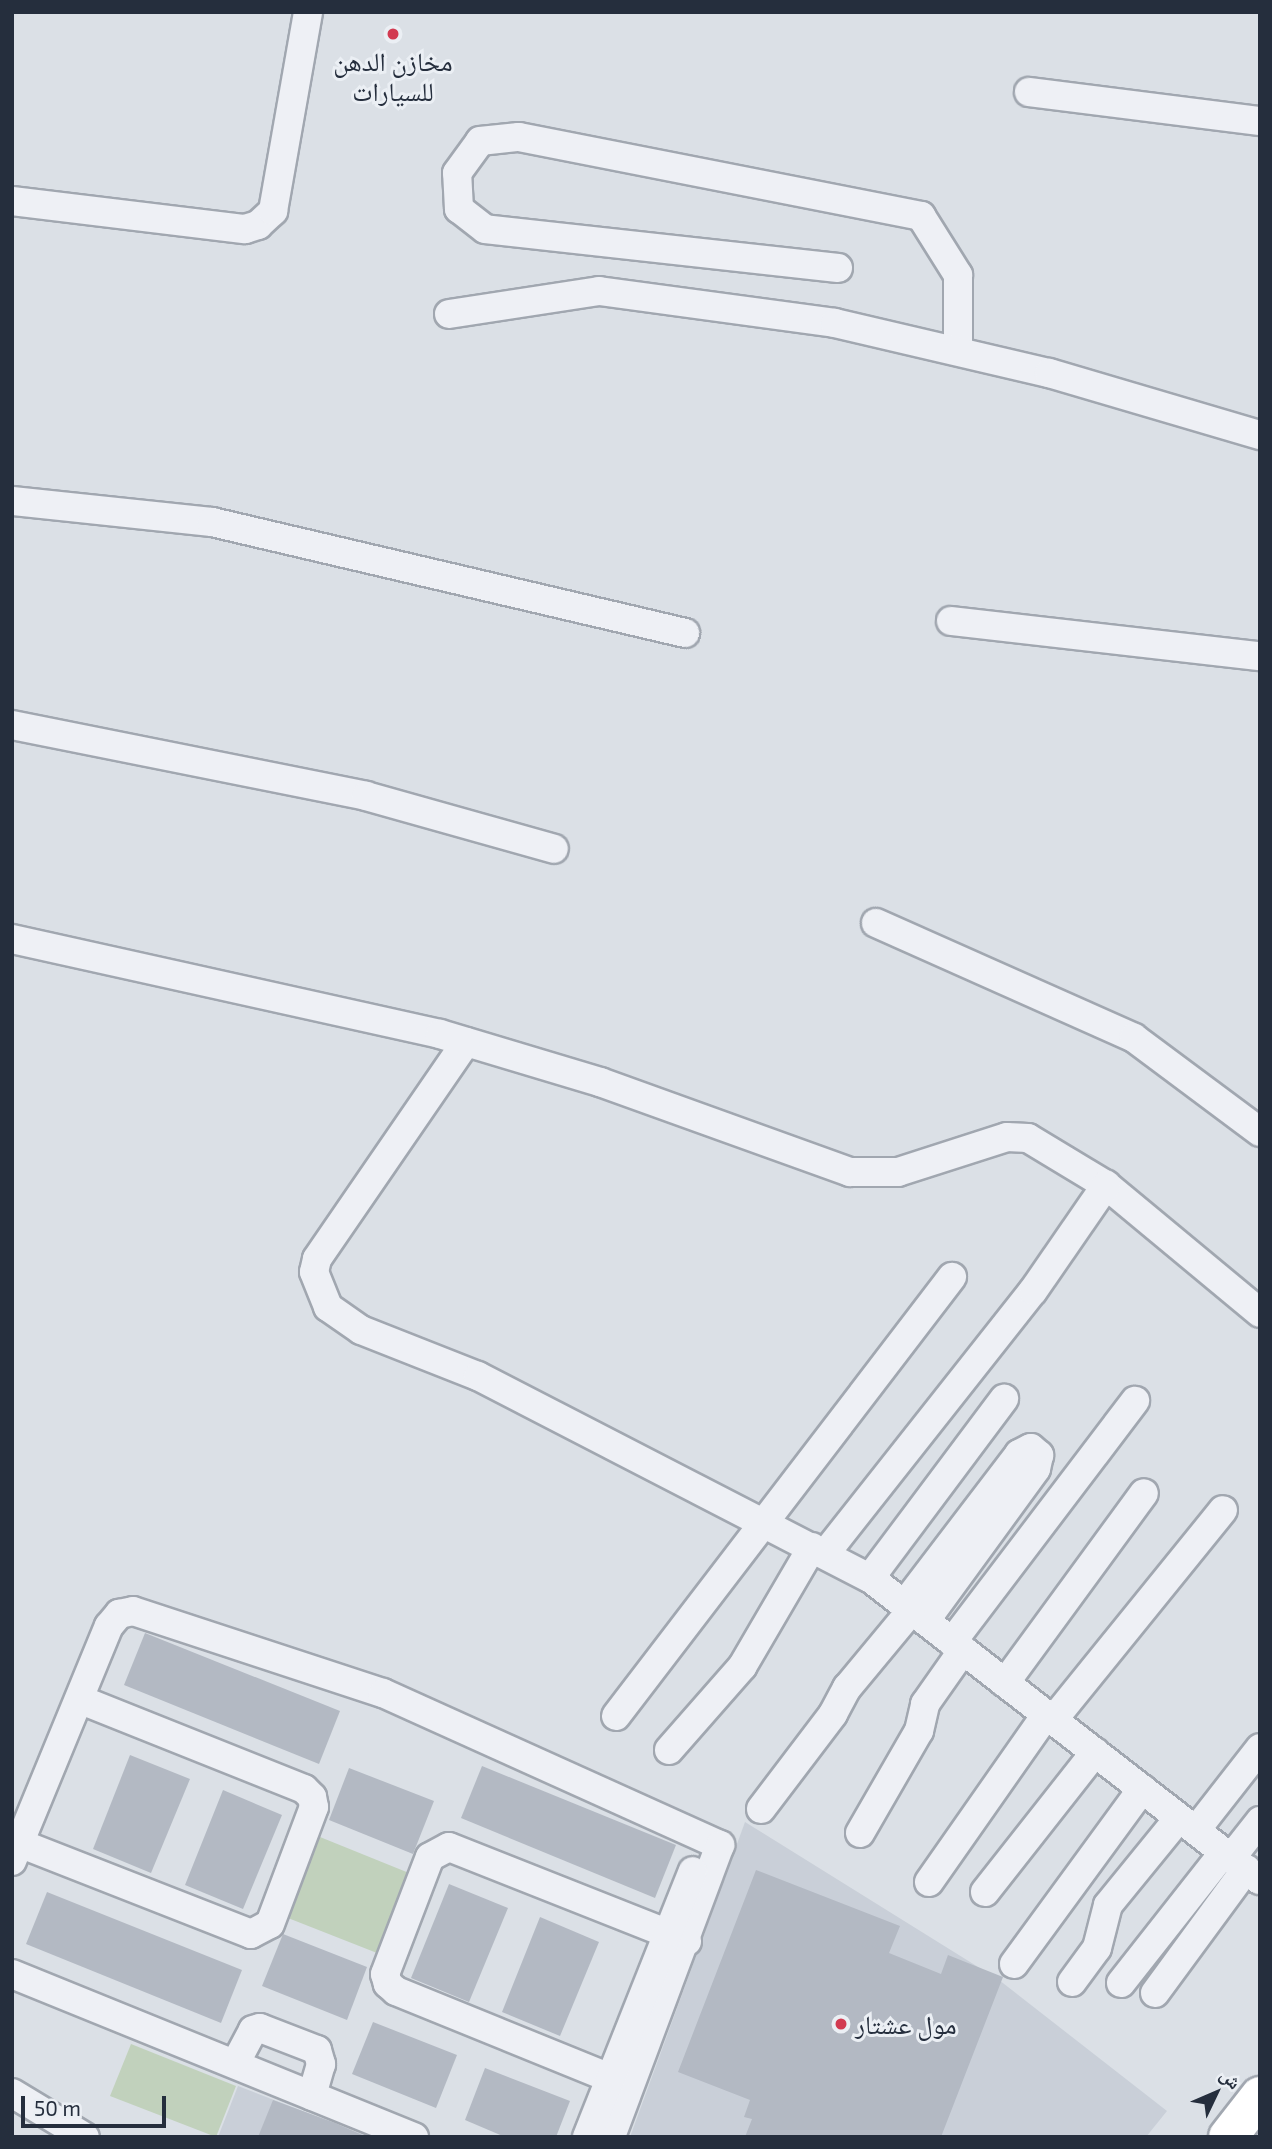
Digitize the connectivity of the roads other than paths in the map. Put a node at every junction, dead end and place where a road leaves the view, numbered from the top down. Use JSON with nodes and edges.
{"nodes":[{"id":1,"x":308,"y":12,"type":"edge"},
{"id":2,"x":1029,"y":92,"type":"dead end"},
{"id":3,"x":1260,"y":121,"type":"edge"},
{"id":4,"x":12,"y":201,"type":"edge"},
{"id":5,"x":838,"y":268,"type":"dead end"},
{"id":6,"x":449,"y":314,"type":"dead end"},
{"id":7,"x":958,"y":351,"type":"junction"},
{"id":8,"x":1260,"y":435,"type":"edge"},
{"id":9,"x":12,"y":501,"type":"edge"},
{"id":10,"x":951,"y":621,"type":"dead end"},
{"id":11,"x":685,"y":633,"type":"dead end"},
{"id":12,"x":1260,"y":656,"type":"edge"},
{"id":13,"x":12,"y":725,"type":"edge"},
{"id":14,"x":554,"y":849,"type":"dead end"},
{"id":15,"x":876,"y":923,"type":"dead end"},
{"id":16,"x":12,"y":939,"type":"edge"},
{"id":17,"x":466,"y":1042,"type":"junction"},
{"id":18,"x":1260,"y":1132,"type":"edge"},
{"id":19,"x":1105,"y":1185,"type":"junction"},
{"id":20,"x":952,"y":1276,"type":"dead end"},
{"id":21,"x":1260,"y":1313,"type":"edge"},
{"id":22,"x":1003,"y":1399,"type":"dead end"},
{"id":23,"x":1135,"y":1401,"type":"dead end"},
{"id":24,"x":1144,"y":1493,"type":"dead end"},
{"id":25,"x":1223,"y":1510,"type":"dead end"},
{"id":26,"x":760,"y":1521,"type":"junction"},
{"id":27,"x":818,"y":1551,"type":"junction"},
{"id":28,"x":870,"y":1578,"type":"junction"},
{"id":29,"x":913,"y":1612,"type":"junction"},
{"id":30,"x":957,"y":1646,"type":"junction"},
{"id":31,"x":1005,"y":1683,"type":"junction"},
{"id":32,"x":79,"y":1699,"type":"junction"},
{"id":33,"x":616,"y":1716,"type":"dead end"},
{"id":34,"x":1050,"y":1718,"type":"junction"},
{"id":35,"x":1260,"y":1748,"type":"edge"},
{"id":36,"x":669,"y":1750,"type":"dead end"},
{"id":37,"x":1095,"y":1752,"type":"junction"},
{"id":38,"x":1142,"y":1789,"type":"junction"},
{"id":39,"x":761,"y":1809,"type":"dead end"},
{"id":40,"x":1260,"y":1821,"type":"edge"},
{"id":41,"x":1188,"y":1824,"type":"junction"},
{"id":42,"x":860,"y":1833,"type":"dead end"},
{"id":43,"x":18,"y":1837,"type":"edge"},
{"id":44,"x":1240,"y":1865,"type":"edge"},
{"id":45,"x":929,"y":1882,"type":"dead end"},
{"id":46,"x":985,"y":1892,"type":"dead end"},
{"id":47,"x":677,"y":1937,"type":"junction"},
{"id":48,"x":1014,"y":1964,"type":"dead end"},
{"id":49,"x":12,"y":1974,"type":"edge"},
{"id":50,"x":1073,"y":1982,"type":"dead end"},
{"id":51,"x":1121,"y":1983,"type":"dead end"},
{"id":52,"x":1155,"y":1993,"type":"dead end"},
{"id":53,"x":235,"y":2064,"type":"junction"},
{"id":54,"x":610,"y":2078,"type":"junction"},
{"id":55,"x":12,"y":2093,"type":"edge"},
{"id":56,"x":312,"y":2096,"type":"junction"},
{"id":57,"x":1260,"y":2096,"type":"edge"},
{"id":58,"x":1233,"y":2135,"type":"edge"},
{"id":59,"x":85,"y":2137,"type":"edge"},
{"id":60,"x":414,"y":2137,"type":"edge"},
{"id":61,"x":587,"y":2137,"type":"edge"},
{"id":62,"x":611,"y":2137,"type":"edge"}],
"edges":[{"from":1,"to":4,"type":"street"},
{"from":2,"to":3,"type":"street"},
{"from":5,"to":7,"type":"street"},
{"from":6,"to":7,"type":"street"},
{"from":7,"to":8,"type":"street"},
{"from":9,"to":11,"type":"street"},
{"from":10,"to":12,"type":"street"},
{"from":13,"to":14,"type":"street"},
{"from":15,"to":18,"type":"street"},
{"from":16,"to":17,"type":"street"},
{"from":17,"to":19,"type":"street"},
{"from":17,"to":26,"type":"street"},
{"from":19,"to":21,"type":"street"},
{"from":19,"to":27,"type":"street"},
{"from":20,"to":26,"type":"street"},
{"from":22,"to":28,"type":"street"},
{"from":23,"to":30,"type":"street"},
{"from":24,"to":31,"type":"street"},
{"from":25,"to":34,"type":"street"},
{"from":26,"to":27,"type":"street"},
{"from":26,"to":33,"type":"street"},
{"from":27,"to":28,"type":"street"},
{"from":27,"to":36,"type":"street"},
{"from":28,"to":29,"type":"street"},
{"from":29,"to":29,"type":"street"},
{"from":29,"to":30,"type":"street"},
{"from":29,"to":39,"type":"street"},
{"from":30,"to":31,"type":"street"},
{"from":30,"to":42,"type":"street"},
{"from":31,"to":34,"type":"street"},
{"from":32,"to":43,"type":"street"},
{"from":32,"to":43,"type":"street"},
{"from":32,"to":47,"type":"street"},
{"from":34,"to":37,"type":"street"},
{"from":34,"to":45,"type":"street"},
{"from":35,"to":41,"type":"street"},
{"from":37,"to":38,"type":"street"},
{"from":37,"to":46,"type":"street"},
{"from":38,"to":41,"type":"street"},
{"from":38,"to":48,"type":"street"},
{"from":40,"to":44,"type":"street"},
{"from":41,"to":44,"type":"street"},
{"from":41,"to":50,"type":"street"},
{"from":44,"to":51,"type":"street"},
{"from":44,"to":52,"type":"street"},
{"from":47,"to":54,"type":"street"},
{"from":47,"to":54,"type":"street"},
{"from":47,"to":62,"type":"street"},
{"from":49,"to":53,"type":"street"},
{"from":53,"to":56,"type":"street"},
{"from":53,"to":56,"type":"street"},
{"from":54,"to":61,"type":"street"},
{"from":55,"to":59,"type":"street"},
{"from":56,"to":60,"type":"street"},
{"from":57,"to":58,"type":"highway"}]}
